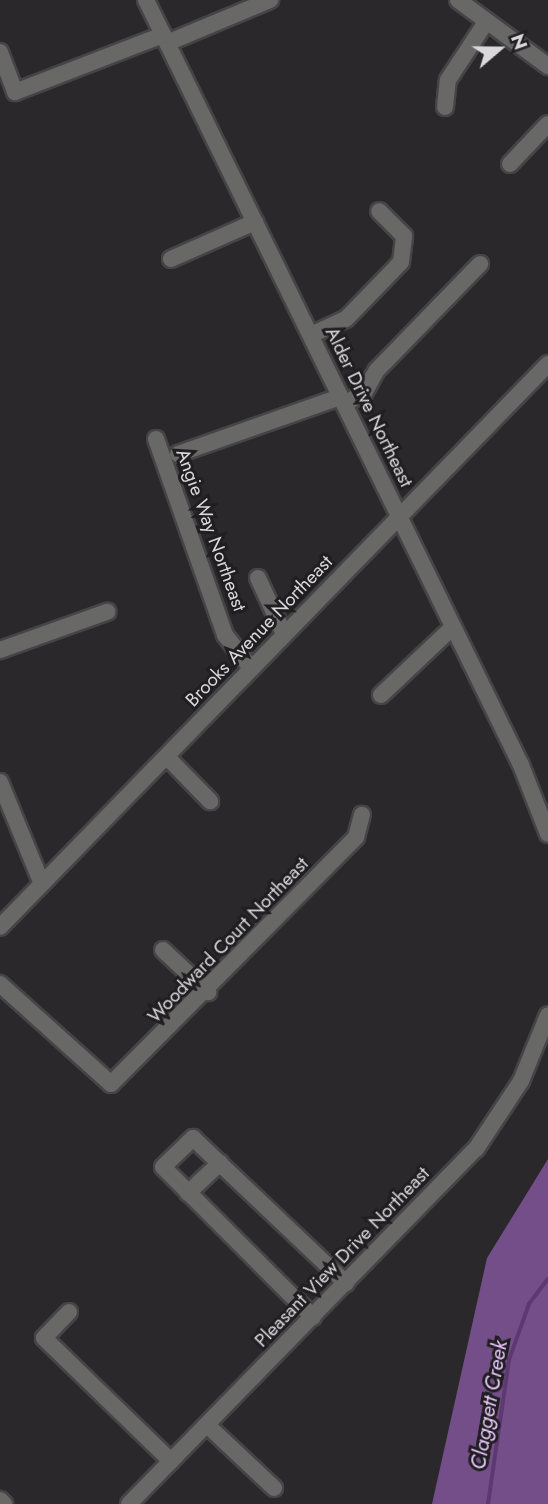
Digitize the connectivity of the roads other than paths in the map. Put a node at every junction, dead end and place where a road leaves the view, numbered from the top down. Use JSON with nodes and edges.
{"nodes":[{"id":1,"x":146,"y":0,"type":"edge"},
{"id":2,"x":270,"y":0,"type":"edge"},
{"id":3,"x":458,"y":0,"type":"edge"},
{"id":4,"x":486,"y":22,"type":"junction"},
{"id":5,"x":165,"y":39,"type":"junction"},
{"id":6,"x":0,"y":52,"type":"edge"},
{"id":7,"x":548,"y":66,"type":"edge"},
{"id":8,"x":445,"y":107,"type":"dead end"},
{"id":9,"x":548,"y":124,"type":"edge"},
{"id":10,"x":510,"y":164,"type":"dead end"},
{"id":11,"x":379,"y":211,"type":"dead end"},
{"id":12,"x":255,"y":222,"type":"junction"},
{"id":13,"x":171,"y":259,"type":"dead end"},
{"id":14,"x":480,"y":264,"type":"dead end"},
{"id":15,"x":311,"y":335,"type":"junction"},
{"id":16,"x":548,"y":364,"type":"edge"},
{"id":17,"x":342,"y":401,"type":"junction"},
{"id":18,"x":156,"y":439,"type":"dead end"},
{"id":19,"x":178,"y":454,"type":"dead end"},
{"id":20,"x":399,"y":516,"type":"junction"},
{"id":21,"x":258,"y":578,"type":"dead end"},
{"id":22,"x":107,"y":612,"type":"dead end"},
{"id":23,"x":453,"y":626,"type":"junction"},
{"id":24,"x":284,"y":634,"type":"junction"},
{"id":25,"x":0,"y":650,"type":"edge"},
{"id":26,"x":251,"y":668,"type":"junction"},
{"id":27,"x":382,"y":695,"type":"dead end"},
{"id":28,"x":167,"y":757,"type":"junction"},
{"id":29,"x":0,"y":782,"type":"edge"},
{"id":30,"x":210,"y":801,"type":"dead end"},
{"id":31,"x":362,"y":815,"type":"dead end"},
{"id":32,"x":548,"y":834,"type":"edge"},
{"id":33,"x":42,"y":884,"type":"junction"},
{"id":34,"x":0,"y":928,"type":"edge"},
{"id":35,"x":163,"y":950,"type":"dead end"},
{"id":36,"x":0,"y":984,"type":"edge"},
{"id":37,"x":208,"y":992,"type":"junction"},
{"id":38,"x":548,"y":1015,"type":"edge"},
{"id":39,"x":220,"y":1163,"type":"junction"},
{"id":40,"x":188,"y":1193,"type":"junction"},
{"id":41,"x":346,"y":1283,"type":"junction"},
{"id":42,"x":69,"y":1312,"type":"dead end"},
{"id":43,"x":313,"y":1317,"type":"junction"},
{"id":44,"x":207,"y":1425,"type":"junction"},
{"id":45,"x":171,"y":1461,"type":"junction"},
{"id":46,"x":274,"y":1488,"type":"dead end"},
{"id":47,"x":0,"y":1500,"type":"edge"},
{"id":48,"x":131,"y":1503,"type":"edge"},
{"id":49,"x":4,"y":1504,"type":"edge"}],
"edges":[{"from":1,"to":5,"type":"street","name":"Alder Drive Northeast"},
{"from":2,"to":5,"type":"street"},
{"from":3,"to":4,"type":"street"},
{"from":4,"to":7,"type":"street"},
{"from":4,"to":8,"type":"street"},
{"from":5,"to":6,"type":"street"},
{"from":5,"to":12,"type":"street","name":"Alder Drive Northeast"},
{"from":9,"to":10,"type":"street"},
{"from":11,"to":15,"type":"street"},
{"from":12,"to":13,"type":"street"},
{"from":12,"to":15,"type":"street","name":"Alder Drive Northeast"},
{"from":14,"to":17,"type":"street"},
{"from":15,"to":17,"type":"street","name":"Alder Drive Northeast"},
{"from":16,"to":20,"type":"street","name":"Brooks Avenue Northeast"},
{"from":17,"to":19,"type":"street"},
{"from":17,"to":20,"type":"street","name":"Alder Drive Northeast"},
{"from":18,"to":26,"type":"street","name":"Angie Way Northeast"},
{"from":20,"to":23,"type":"street","name":"Alder Drive Northeast"},
{"from":20,"to":24,"type":"street","name":"Brooks Avenue Northeast"},
{"from":21,"to":24,"type":"street"},
{"from":22,"to":25,"type":"street"},
{"from":23,"to":27,"type":"street"},
{"from":23,"to":32,"type":"street","name":"Alder Drive Northeast"},
{"from":24,"to":26,"type":"street","name":"Brooks Avenue Northeast"},
{"from":26,"to":28,"type":"street","name":"Brooks Avenue Northeast"},
{"from":28,"to":30,"type":"street"},
{"from":28,"to":33,"type":"street","name":"Brooks Avenue Northeast"},
{"from":29,"to":33,"type":"street"},
{"from":31,"to":37,"type":"street","name":"Woodward Court Northeast"},
{"from":33,"to":34,"type":"street","name":"Brooks Avenue Northeast"},
{"from":35,"to":37,"type":"street"},
{"from":36,"to":37,"type":"street","name":"Woodward Court Northeast"},
{"from":38,"to":41,"type":"street","name":"Pleasant View Drive Northeast"},
{"from":39,"to":40,"type":"street"},
{"from":39,"to":40,"type":"street"},
{"from":39,"to":41,"type":"street"},
{"from":40,"to":43,"type":"street"},
{"from":41,"to":43,"type":"street","name":"Pleasant View Drive Northeast"},
{"from":42,"to":45,"type":"street"},
{"from":43,"to":44,"type":"street","name":"Pleasant View Drive Northeast"},
{"from":44,"to":45,"type":"street","name":"Pleasant View Drive Northeast"},
{"from":44,"to":46,"type":"street"},
{"from":45,"to":48,"type":"street","name":"Pleasant View Drive Northeast"},
{"from":47,"to":49,"type":"street"}]}
